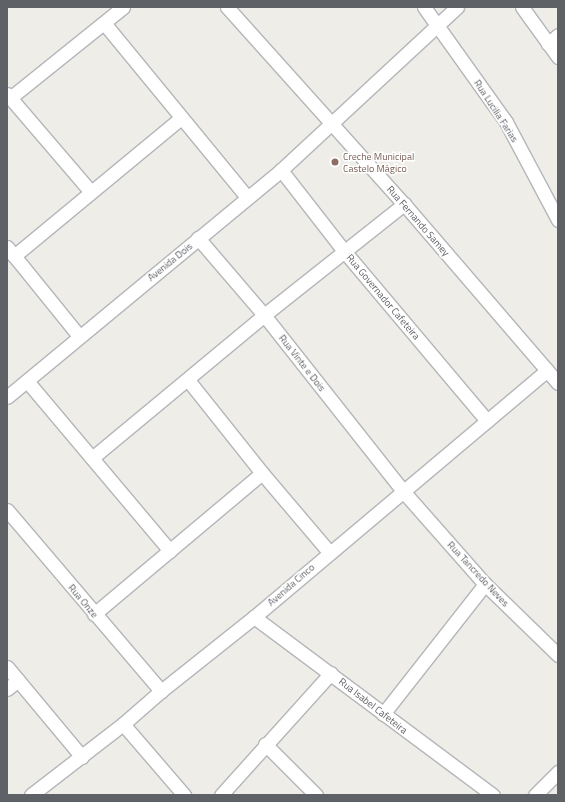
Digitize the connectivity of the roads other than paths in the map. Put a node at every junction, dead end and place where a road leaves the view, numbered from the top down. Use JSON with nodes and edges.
{"nodes":[{"id":1,"x":123,"y":7,"type":"edge"},
{"id":2,"x":227,"y":7,"type":"edge"},
{"id":3,"x":424,"y":7,"type":"edge"},
{"id":4,"x":457,"y":7,"type":"edge"},
{"id":5,"x":522,"y":7,"type":"edge"},
{"id":6,"x":104,"y":23,"type":"junction"},
{"id":7,"x":438,"y":24,"type":"junction"},
{"id":8,"x":558,"y":35,"type":"edge"},
{"id":9,"x":548,"y":44,"type":"junction"},
{"id":10,"x":558,"y":57,"type":"edge"},
{"id":11,"x":9,"y":96,"type":"edge"},
{"id":12,"x":181,"y":118,"type":"junction"},
{"id":13,"x":330,"y":123,"type":"junction"},
{"id":14,"x":281,"y":170,"type":"junction"},
{"id":15,"x":91,"y":192,"type":"junction"},
{"id":16,"x":247,"y":198,"type":"junction"},
{"id":17,"x":404,"y":204,"type":"junction"},
{"id":18,"x":558,"y":220,"type":"edge"},
{"id":19,"x":198,"y":238,"type":"junction"},
{"id":20,"x":344,"y":251,"type":"junction"},
{"id":21,"x":11,"y":252,"type":"edge"},
{"id":22,"x":264,"y":315,"type":"junction"},
{"id":23,"x":79,"y":336,"type":"junction"},
{"id":24,"x":547,"y":370,"type":"junction"},
{"id":25,"x":188,"y":380,"type":"junction"},
{"id":26,"x":27,"y":381,"type":"junction"},
{"id":27,"x":558,"y":383,"type":"edge"},
{"id":28,"x":7,"y":397,"type":"edge"},
{"id":29,"x":487,"y":421,"type":"junction"},
{"id":30,"x":92,"y":458,"type":"junction"},
{"id":31,"x":262,"y":473,"type":"junction"},
{"id":32,"x":402,"y":490,"type":"junction"},
{"id":33,"x":7,"y":510,"type":"edge"},
{"id":34,"x":12,"y":524,"type":"edge"},
{"id":35,"x":170,"y":551,"type":"junction"},
{"id":36,"x":329,"y":552,"type":"junction"},
{"id":37,"x":485,"y":584,"type":"junction"},
{"id":38,"x":94,"y":614,"type":"junction"},
{"id":39,"x":254,"y":617,"type":"junction"},
{"id":40,"x":558,"y":655,"type":"edge"},
{"id":41,"x":7,"y":667,"type":"edge"},
{"id":42,"x":331,"y":673,"type":"junction"},
{"id":43,"x":18,"y":680,"type":"junction"},
{"id":44,"x":7,"y":689,"type":"edge"},
{"id":45,"x":161,"y":691,"type":"junction"},
{"id":46,"x":383,"y":714,"type":"junction"},
{"id":47,"x":123,"y":724,"type":"junction"},
{"id":48,"x":266,"y":744,"type":"junction"},
{"id":49,"x":82,"y":757,"type":"junction"},
{"id":50,"x":558,"y":772,"type":"edge"},
{"id":51,"x":31,"y":795,"type":"edge"},
{"id":52,"x":184,"y":795,"type":"edge"},
{"id":53,"x":221,"y":795,"type":"edge"},
{"id":54,"x":316,"y":795,"type":"edge"},
{"id":55,"x":493,"y":795,"type":"edge"},
{"id":56,"x":535,"y":795,"type":"edge"}],
"edges":[{"from":1,"to":6,"type":"street"},
{"from":2,"to":13,"type":"street","name":"Rua Fernando Samey"},
{"from":3,"to":7,"type":"street","name":"Rua Lucilia Farias"},
{"from":4,"to":7,"type":"street","name":"Avenida Dois"},
{"from":5,"to":9,"type":"street"},
{"from":6,"to":11,"type":"street"},
{"from":6,"to":12,"type":"street"},
{"from":7,"to":13,"type":"street","name":"Avenida Dois"},
{"from":7,"to":18,"type":"street","name":"Rua Lucilia Farias"},
{"from":8,"to":9,"type":"street"},
{"from":9,"to":10,"type":"street"},
{"from":11,"to":15,"type":"street"},
{"from":12,"to":15,"type":"street"},
{"from":12,"to":16,"type":"street"},
{"from":13,"to":14,"type":"street","name":"Avenida Dois"},
{"from":13,"to":17,"type":"street","name":"Rua Fernando Samey"},
{"from":14,"to":16,"type":"street","name":"Avenida Dois"},
{"from":14,"to":20,"type":"street","name":"Rua Governador Cafeteira"},
{"from":15,"to":21,"type":"street"},
{"from":16,"to":19,"type":"street","name":"Avenida Dois"},
{"from":17,"to":20,"type":"street"},
{"from":17,"to":24,"type":"street","name":"Rua Fernando Samey"},
{"from":19,"to":22,"type":"street","name":"Rua Vinte e Dois"},
{"from":19,"to":23,"type":"street","name":"Avenida Dois"},
{"from":20,"to":22,"type":"street"},
{"from":20,"to":29,"type":"street","name":"Rua Governador Cafeteira"},
{"from":21,"to":23,"type":"street"},
{"from":22,"to":25,"type":"street"},
{"from":22,"to":32,"type":"street","name":"Rua Vinte e Dois"},
{"from":23,"to":26,"type":"street","name":"Avenida Dois"},
{"from":24,"to":27,"type":"street","name":"Rua Fernando Samey"},
{"from":24,"to":29,"type":"street","name":"Avenida Cinco"},
{"from":25,"to":30,"type":"street"},
{"from":25,"to":31,"type":"street"},
{"from":26,"to":28,"type":"street","name":"Avenida Dois"},
{"from":26,"to":30,"type":"street"},
{"from":29,"to":32,"type":"street","name":"Avenida Cinco"},
{"from":30,"to":35,"type":"street"},
{"from":31,"to":35,"type":"street"},
{"from":31,"to":36,"type":"street"},
{"from":32,"to":36,"type":"street","name":"Avenida Cinco"},
{"from":32,"to":37,"type":"street","name":"Rua Tancredo Neves"},
{"from":33,"to":34,"type":"street","name":"Rua Onze"},
{"from":34,"to":38,"type":"street","name":"Rua Onze"},
{"from":35,"to":38,"type":"street"},
{"from":36,"to":39,"type":"street","name":"Avenida Cinco"},
{"from":37,"to":40,"type":"street","name":"Rua Tancredo Neves"},
{"from":37,"to":46,"type":"street"},
{"from":38,"to":45,"type":"street","name":"Rua Onze"},
{"from":39,"to":42,"type":"street","name":"Rua Isabel Cafeteira"},
{"from":39,"to":45,"type":"street","name":"Avenida Cinco"},
{"from":41,"to":43,"type":"street"},
{"from":42,"to":46,"type":"street","name":"Rua Isabel Cafeteira"},
{"from":42,"to":48,"type":"street"},
{"from":43,"to":44,"type":"street"},
{"from":43,"to":49,"type":"street"},
{"from":45,"to":47,"type":"street","name":"Avenida Cinco"},
{"from":46,"to":55,"type":"street","name":"Rua Isabel Cafeteira"},
{"from":47,"to":49,"type":"street","name":"Avenida Cinco"},
{"from":47,"to":52,"type":"street"},
{"from":48,"to":53,"type":"street"},
{"from":48,"to":54,"type":"street"},
{"from":49,"to":51,"type":"street","name":"Avenida Cinco"},
{"from":50,"to":56,"type":"street"}]}
